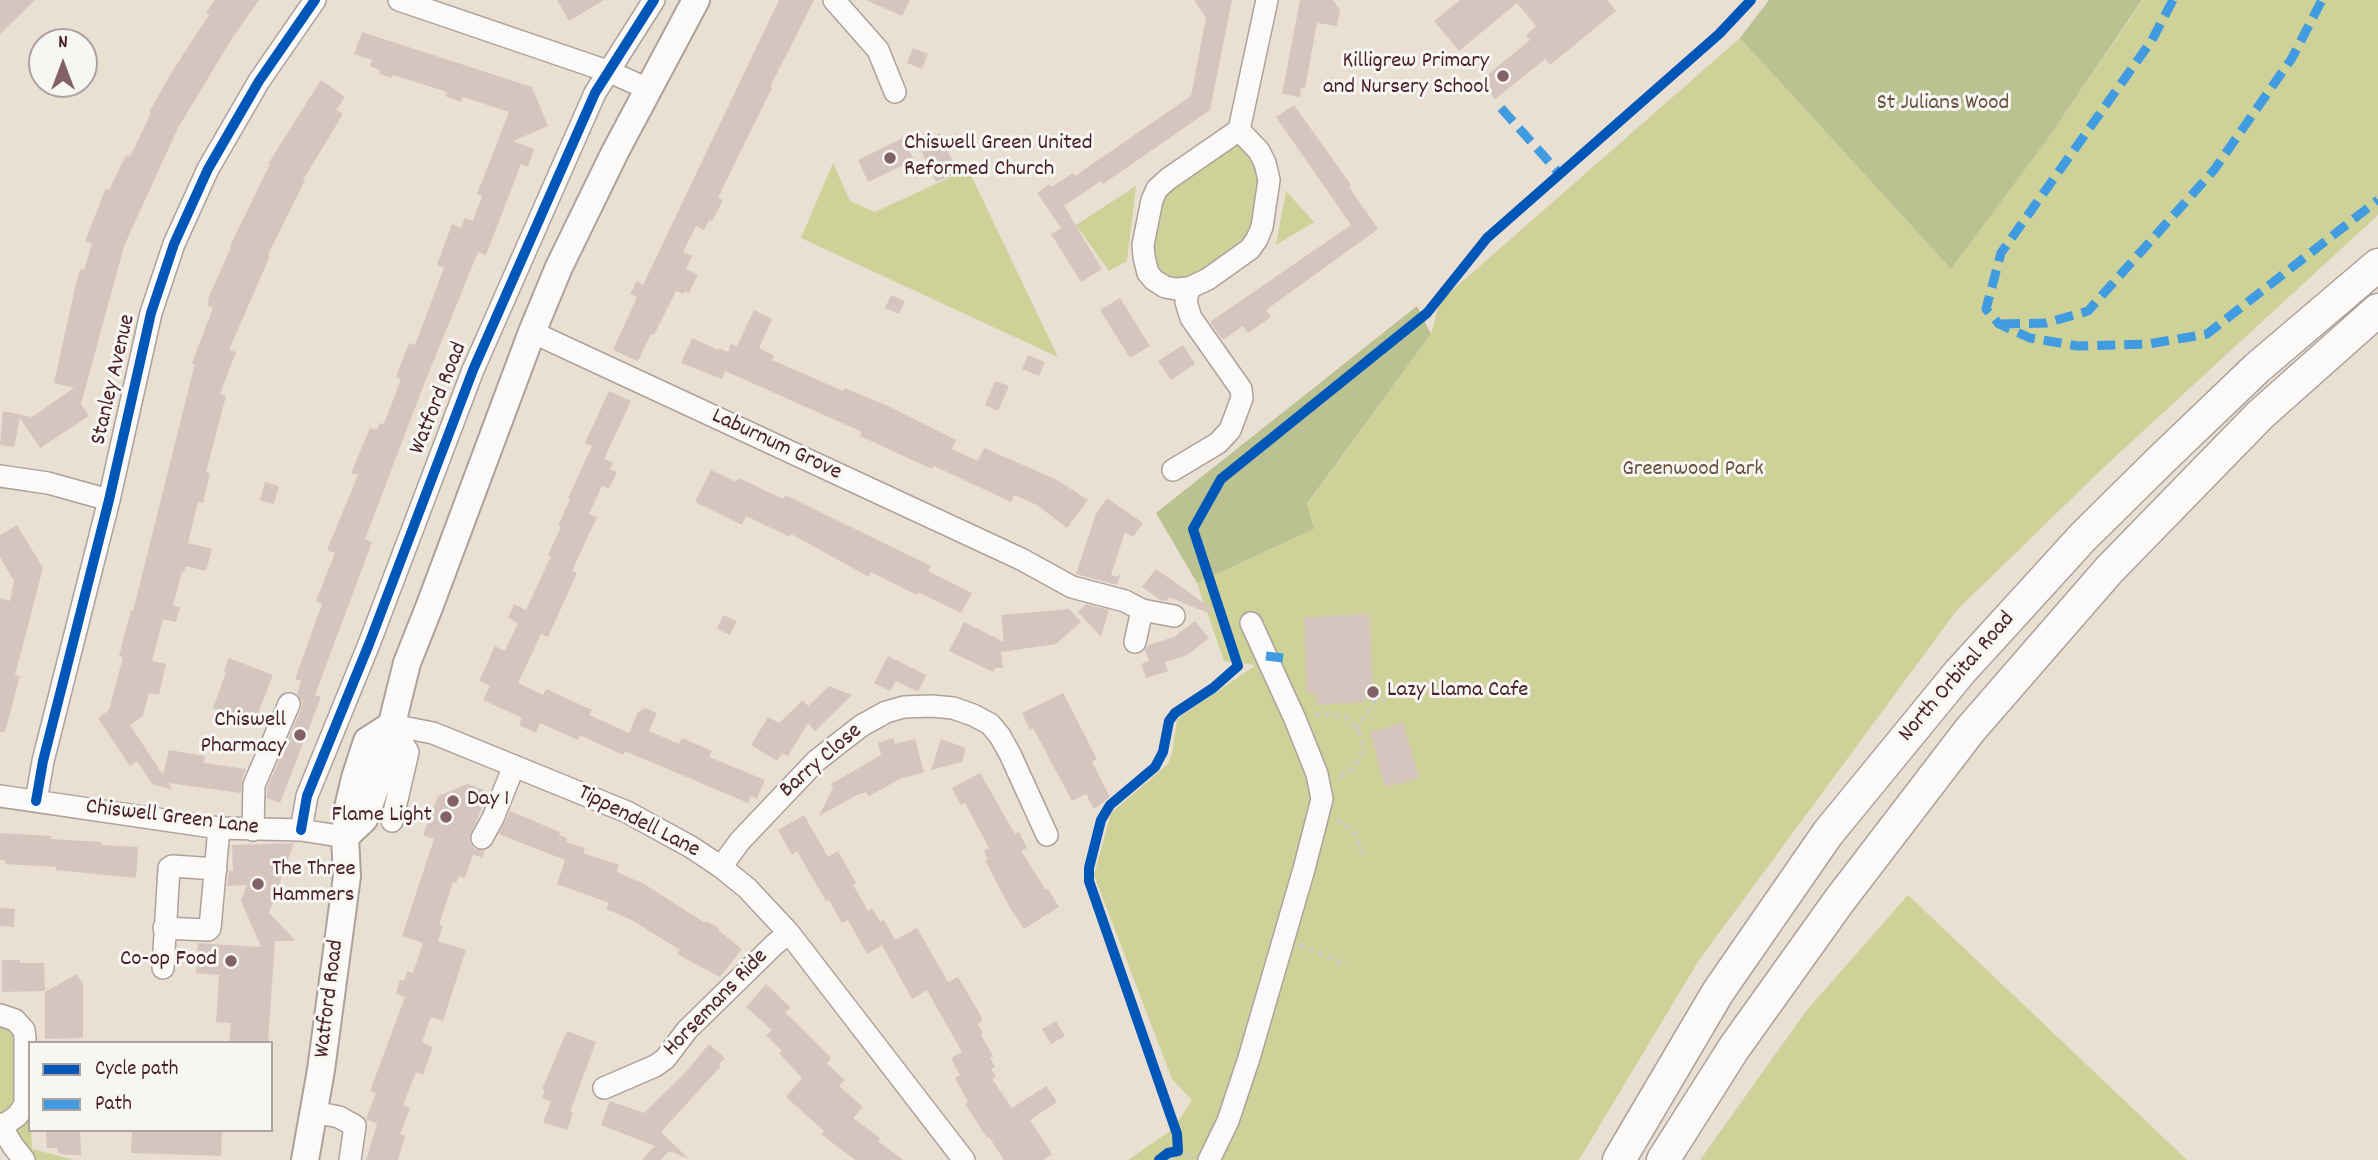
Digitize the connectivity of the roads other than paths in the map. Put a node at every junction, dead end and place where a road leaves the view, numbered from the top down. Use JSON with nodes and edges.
{"nodes":[{"id":1,"x":315,"y":0,"type":"edge"},
{"id":2,"x":399,"y":0,"type":"edge"},
{"id":3,"x":654,"y":0,"type":"edge"},
{"id":4,"x":696,"y":0,"type":"edge"},
{"id":5,"x":835,"y":0,"type":"edge"},
{"id":6,"x":1267,"y":0,"type":"edge"},
{"id":7,"x":610,"y":72,"type":"junction"},
{"id":8,"x":648,"y":89,"type":"junction"},
{"id":9,"x":895,"y":92,"type":"dead end"},
{"id":10,"x":1239,"y":130,"type":"junction"},
{"id":11,"x":2378,"y":265,"type":"edge"},
{"id":12,"x":1189,"y":288,"type":"junction"},
{"id":13,"x":2378,"y":310,"type":"edge"},
{"id":14,"x":532,"y":332,"type":"junction"},
{"id":15,"x":1173,"y":470,"type":"dead end"},
{"id":16,"x":0,"y":475,"type":"edge"},
{"id":17,"x":109,"y":500,"type":"junction"},
{"id":18,"x":1142,"y":610,"type":"junction"},
{"id":19,"x":1174,"y":616,"type":"dead end"},
{"id":20,"x":1251,"y":623,"type":"dead end"},
{"id":21,"x":1135,"y":642,"type":"dead end"},
{"id":22,"x":289,"y":704,"type":"dead end"},
{"id":23,"x":392,"y":725,"type":"junction"},
{"id":24,"x":513,"y":766,"type":"junction"},
{"id":25,"x":0,"y":796,"type":"edge"},
{"id":26,"x":37,"y":801,"type":"junction"},
{"id":27,"x":392,"y":821,"type":"dead end"},
{"id":28,"x":219,"y":828,"type":"junction"},
{"id":29,"x":253,"y":830,"type":"junction"},
{"id":30,"x":301,"y":830,"type":"junction"},
{"id":31,"x":1047,"y":835,"type":"dead end"},
{"id":32,"x":345,"y":837,"type":"junction"},
{"id":33,"x":482,"y":838,"type":"dead end"},
{"id":34,"x":721,"y":867,"type":"junction"},
{"id":35,"x":216,"y":869,"type":"junction"},
{"id":36,"x":164,"y":928,"type":"junction"},
{"id":37,"x":789,"y":933,"type":"junction"},
{"id":38,"x":163,"y":968,"type":"dead end"},
{"id":39,"x":0,"y":1015,"type":"edge"},
{"id":40,"x":604,"y":1088,"type":"dead end"},
{"id":41,"x":314,"y":1112,"type":"junction"},
{"id":42,"x":1,"y":1126,"type":"edge"},
{"id":43,"x":24,"y":1160,"type":"edge"},
{"id":44,"x":305,"y":1160,"type":"edge"},
{"id":45,"x":350,"y":1160,"type":"edge"},
{"id":46,"x":964,"y":1160,"type":"edge"},
{"id":47,"x":1209,"y":1160,"type":"edge"},
{"id":48,"x":1619,"y":1160,"type":"edge"},
{"id":49,"x":1663,"y":1160,"type":"edge"}],
"edges":[{"from":1,"to":17,"type":"street","name":"Stanley Avenue"},
{"from":2,"to":7,"type":"street"},
{"from":3,"to":7,"type":"street","name":"Watford Road"},
{"from":4,"to":8,"type":"main road"},
{"from":5,"to":9,"type":"street"},
{"from":6,"to":10,"type":"street"},
{"from":7,"to":8,"type":"street"},
{"from":7,"to":30,"type":"street","name":"Watford Road"},
{"from":8,"to":14,"type":"main road"},
{"from":10,"to":12,"type":"street"},
{"from":10,"to":12,"type":"street"},
{"from":11,"to":48,"type":"highway","name":"North Orbital Road"},
{"from":12,"to":15,"type":"street"},
{"from":13,"to":49,"type":"highway","name":"North Orbital Road"},
{"from":14,"to":18,"type":"street","name":"Laburnum Grove"},
{"from":14,"to":23,"type":"main road"},
{"from":16,"to":17,"type":"street"},
{"from":17,"to":26,"type":"street","name":"Stanley Avenue"},
{"from":18,"to":19,"type":"street","name":"Laburnum Grove"},
{"from":18,"to":21,"type":"street"},
{"from":20,"to":47,"type":"street"},
{"from":22,"to":29,"type":"street"},
{"from":23,"to":24,"type":"street","name":"Tippendell Lane"},
{"from":23,"to":27,"type":"street"},
{"from":23,"to":32,"type":"main road"},
{"from":24,"to":33,"type":"street"},
{"from":24,"to":34,"type":"street","name":"Tippendell Lane"},
{"from":25,"to":26,"type":"street","name":"Chiswell Green Lane"},
{"from":26,"to":28,"type":"street","name":"Chiswell Green Lane"},
{"from":28,"to":29,"type":"street","name":"Chiswell Green Lane"},
{"from":28,"to":35,"type":"street"},
{"from":29,"to":30,"type":"street","name":"Chiswell Green Lane"},
{"from":30,"to":32,"type":"street","name":"Chiswell Green Lane"},
{"from":31,"to":34,"type":"street","name":"Barry Close"},
{"from":32,"to":41,"type":"main road","name":"Watford Road"},
{"from":34,"to":37,"type":"street","name":"Tippendell Lane"},
{"from":35,"to":36,"type":"street"},
{"from":35,"to":36,"type":"street"},
{"from":36,"to":38,"type":"street"},
{"from":37,"to":40,"type":"street","name":"Horsemans Ride"},
{"from":37,"to":46,"type":"street","name":"Tippendell Lane"},
{"from":39,"to":42,"type":"street"},
{"from":41,"to":44,"type":"main road","name":"Watford Road"},
{"from":41,"to":45,"type":"street"},
{"from":42,"to":43,"type":"street"}]}
